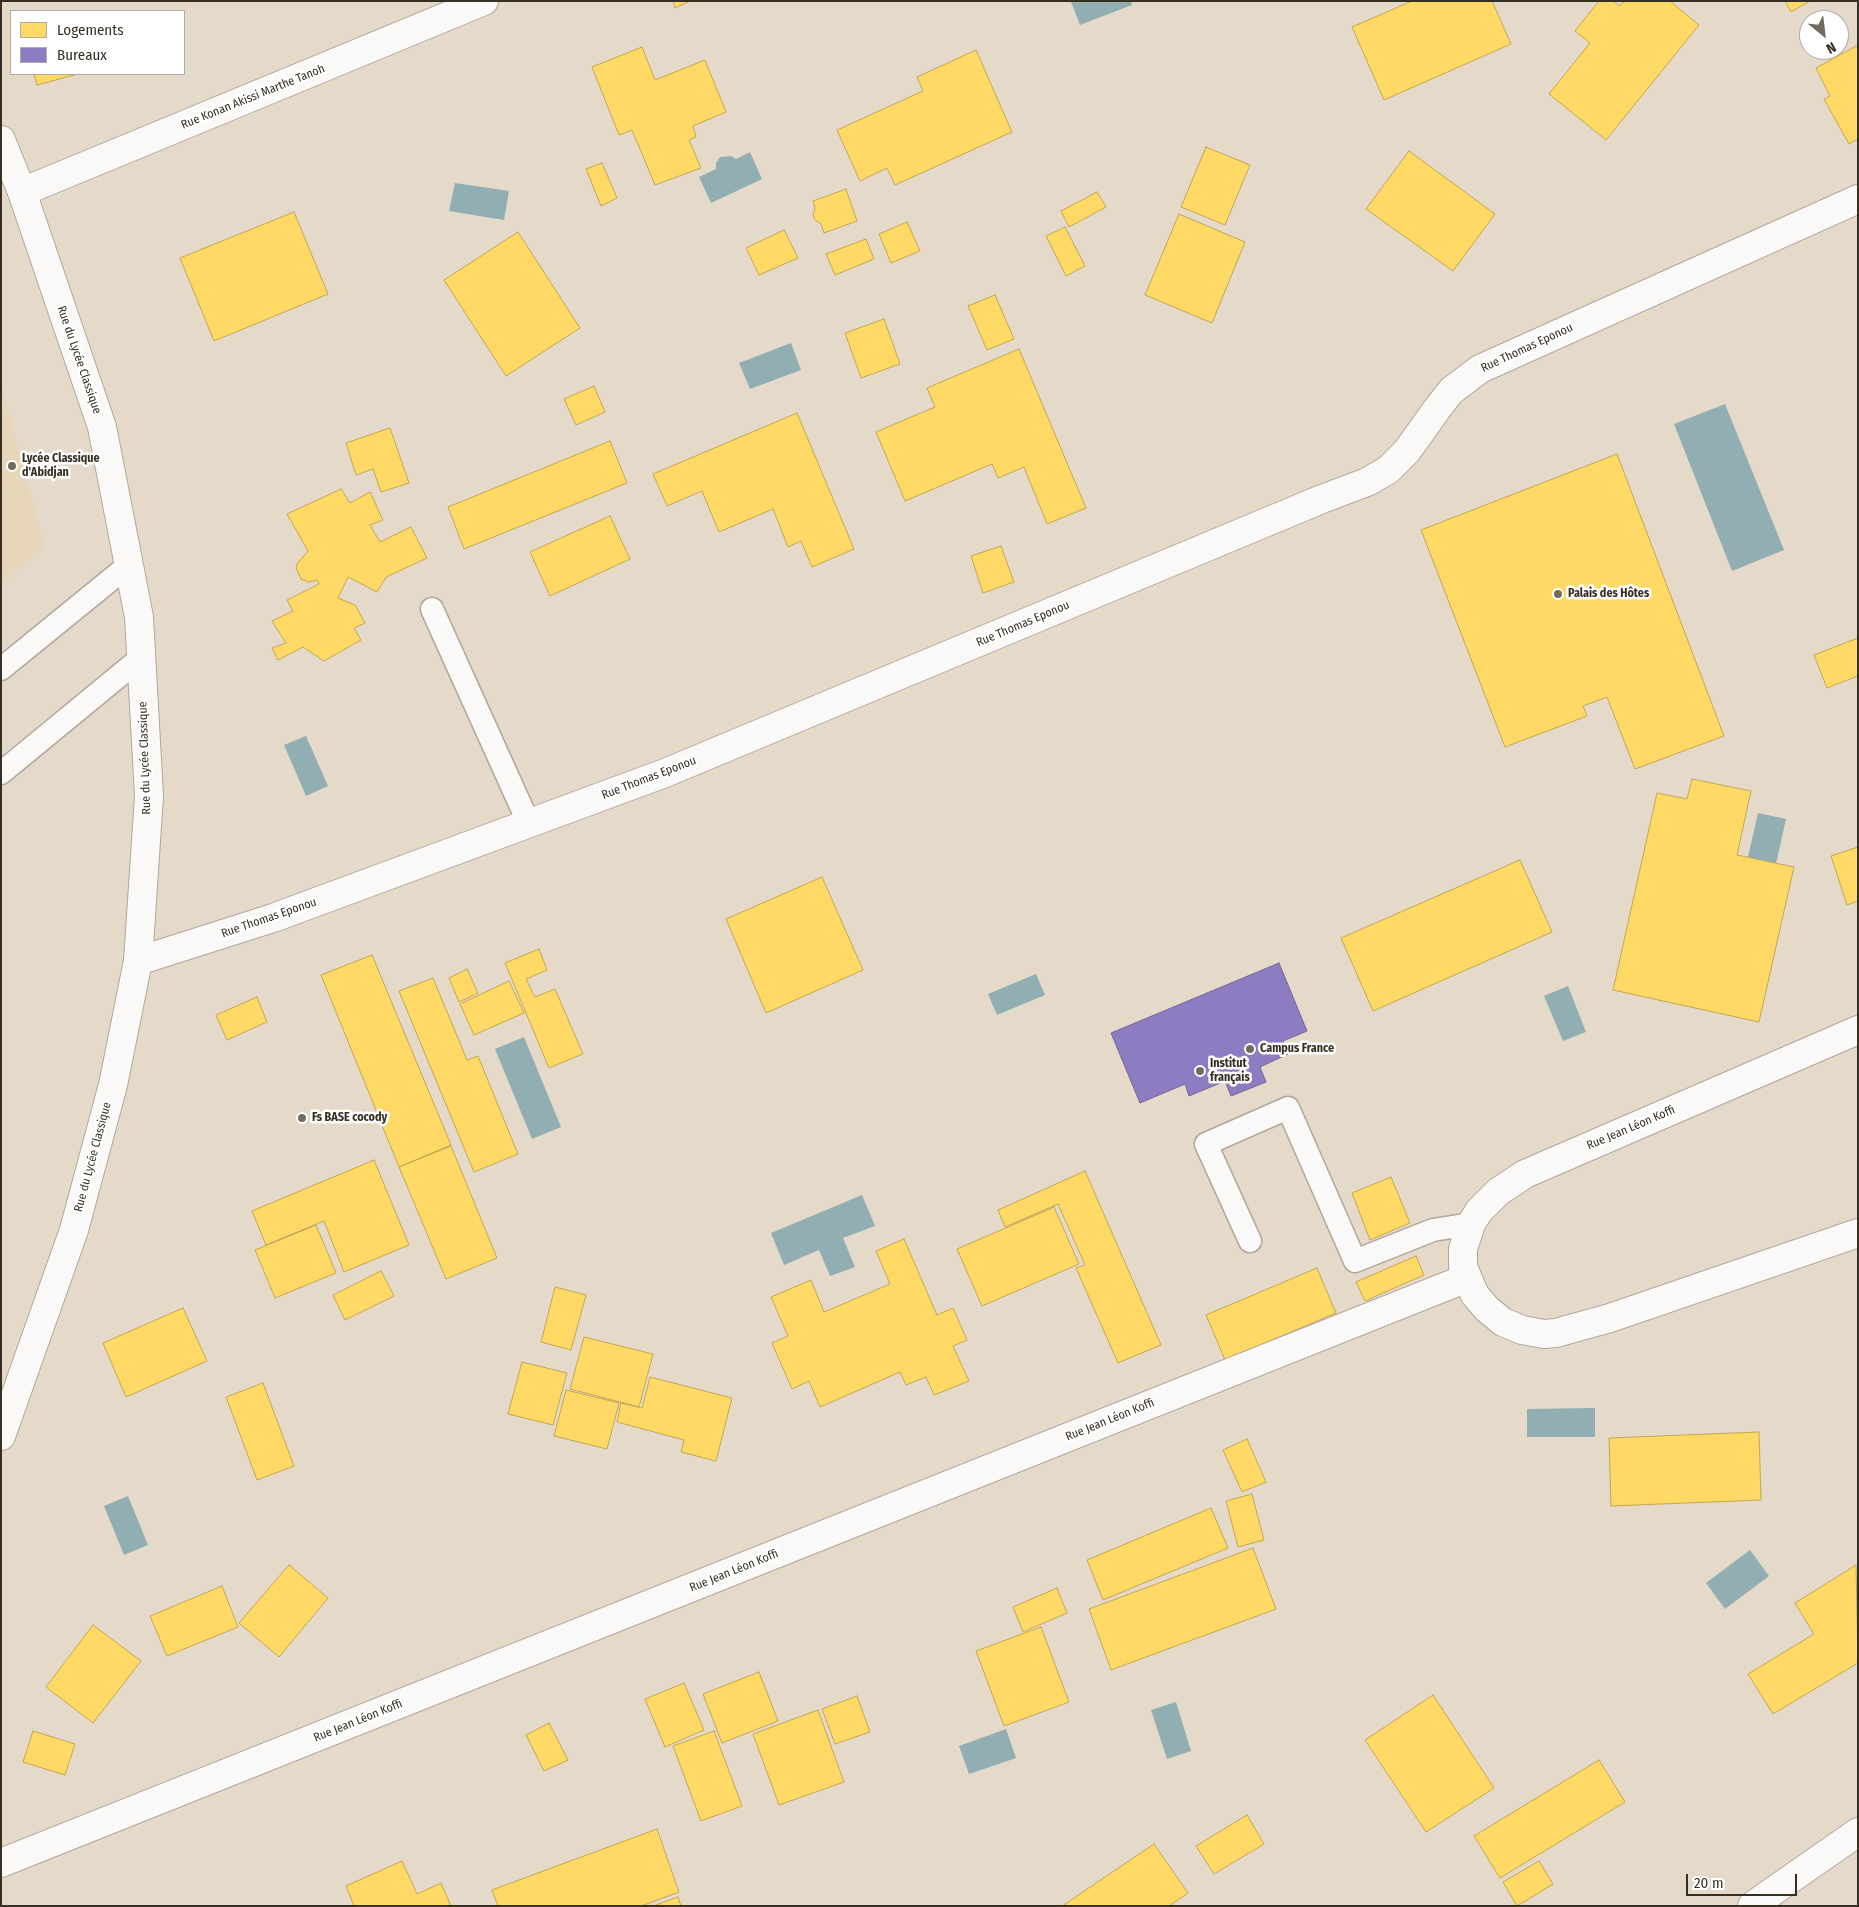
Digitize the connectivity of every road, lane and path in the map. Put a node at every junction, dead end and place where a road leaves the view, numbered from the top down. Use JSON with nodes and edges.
{"nodes":[{"id":1,"x":484,"y":1,"type":"edge"},
{"id":2,"x":1,"y":140,"type":"edge"},
{"id":3,"x":22,"y":192,"type":"junction"},
{"id":4,"x":1858,"y":199,"type":"edge"},
{"id":5,"x":130,"y":564,"type":"junction"},
{"id":6,"x":432,"y":609,"type":"dead end"},
{"id":7,"x":142,"y":657,"type":"junction"},
{"id":8,"x":1,"y":669,"type":"edge"},
{"id":9,"x":1,"y":774,"type":"edge"},
{"id":10,"x":529,"y":824,"type":"junction"},
{"id":11,"x":138,"y":961,"type":"junction"},
{"id":12,"x":1858,"y":1030,"type":"edge"},
{"id":13,"x":1471,"y":1224,"type":"junction"},
{"id":14,"x":1858,"y":1233,"type":"edge"},
{"id":15,"x":1250,"y":1241,"type":"dead end"},
{"id":16,"x":1467,"y":1278,"type":"junction"},
{"id":17,"x":1,"y":1436,"type":"edge"},
{"id":18,"x":1858,"y":1832,"type":"edge"},
{"id":19,"x":1,"y":1863,"type":"edge"},
{"id":20,"x":1752,"y":1906,"type":"edge"}],
"edges":[{"from":1,"to":3,"type":"street","name":"Rue Konan Akissi Marthe Tanoh"},
{"from":2,"to":3,"type":"street","name":"Rue du Lycée Classique"},
{"from":3,"to":5,"type":"street","name":"Rue du Lycée Classique"},
{"from":4,"to":10,"type":"street","name":"Rue Thomas Eponou"},
{"from":5,"to":7,"type":"street","name":"Rue du Lycée Classique"},
{"from":5,"to":8,"type":"lane"},
{"from":6,"to":10,"type":"lane"},
{"from":7,"to":9,"type":"lane"},
{"from":7,"to":11,"type":"street","name":"Rue du Lycée Classique"},
{"from":10,"to":11,"type":"street","name":"Rue Thomas Eponou"},
{"from":11,"to":17,"type":"street","name":"Rue du Lycée Classique"},
{"from":12,"to":13,"type":"street","name":"Rue Jean Léon Koffi"},
{"from":13,"to":15,"type":"lane"},
{"from":13,"to":16,"type":"street","name":"Rue Jean Léon Koffi"},
{"from":14,"to":16,"type":"street","name":"Rue Jean Léon Koffi"},
{"from":16,"to":19,"type":"street","name":"Rue Jean Léon Koffi"},
{"from":18,"to":20,"type":"street"}]}
